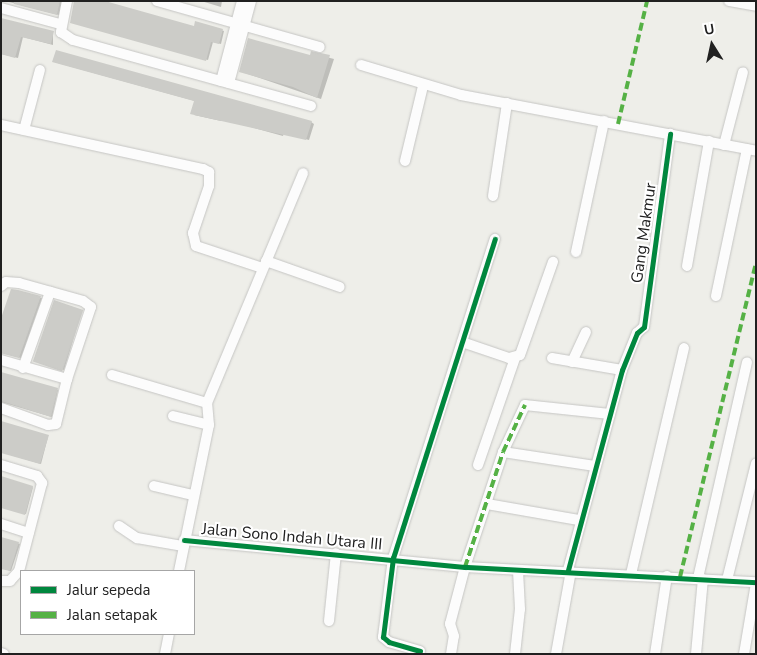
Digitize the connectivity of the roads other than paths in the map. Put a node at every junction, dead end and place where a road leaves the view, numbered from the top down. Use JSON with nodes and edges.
{"nodes":[{"id":1,"x":67,"y":1,"type":"edge"},
{"id":2,"x":157,"y":1,"type":"edge"},
{"id":3,"x":242,"y":1,"type":"edge"},
{"id":4,"x":251,"y":1,"type":"edge"},
{"id":5,"x":729,"y":1,"type":"edge"},
{"id":6,"x":756,"y":6,"type":"edge"},
{"id":7,"x":1,"y":8,"type":"edge"},
{"id":8,"x":60,"y":24,"type":"junction"},
{"id":9,"x":241,"y":24,"type":"junction"},
{"id":10,"x":320,"y":47,"type":"dead end"},
{"id":11,"x":361,"y":65,"type":"dead end"},
{"id":12,"x":40,"y":70,"type":"dead end"},
{"id":13,"x":743,"y":72,"type":"dead end"},
{"id":14,"x":225,"y":82,"type":"junction"},
{"id":15,"x":424,"y":86,"type":"junction"},
{"id":16,"x":507,"y":103,"type":"junction"},
{"id":17,"x":311,"y":106,"type":"dead end"},
{"id":18,"x":604,"y":121,"type":"junction"},
{"id":19,"x":1,"y":125,"type":"edge"},
{"id":20,"x":24,"y":130,"type":"junction"},
{"id":21,"x":670,"y":134,"type":"junction"},
{"id":22,"x":709,"y":141,"type":"junction"},
{"id":23,"x":724,"y":144,"type":"junction"},
{"id":24,"x":751,"y":150,"type":"edge"},
{"id":25,"x":404,"y":161,"type":"dead end"},
{"id":26,"x":303,"y":173,"type":"dead end"},
{"id":27,"x":493,"y":196,"type":"dead end"},
{"id":28,"x":495,"y":239,"type":"dead end"},
{"id":29,"x":576,"y":252,"type":"dead end"},
{"id":30,"x":554,"y":262,"type":"dead end"},
{"id":31,"x":264,"y":265,"type":"junction"},
{"id":32,"x":687,"y":266,"type":"dead end"},
{"id":33,"x":1,"y":286,"type":"edge"},
{"id":34,"x":340,"y":288,"type":"dead end"},
{"id":35,"x":50,"y":292,"type":"junction"},
{"id":36,"x":716,"y":296,"type":"dead end"},
{"id":37,"x":586,"y":332,"type":"dead end"},
{"id":38,"x":462,"y":342,"type":"junction"},
{"id":39,"x":684,"y":348,"type":"dead end"},
{"id":40,"x":515,"y":358,"type":"junction"},
{"id":41,"x":552,"y":358,"type":"dead end"},
{"id":42,"x":1,"y":360,"type":"edge"},
{"id":43,"x":572,"y":362,"type":"junction"},
{"id":44,"x":747,"y":363,"type":"dead end"},
{"id":45,"x":24,"y":368,"type":"junction"},
{"id":46,"x":622,"y":370,"type":"junction"},
{"id":47,"x":112,"y":375,"type":"dead end"},
{"id":48,"x":67,"y":379,"type":"junction"},
{"id":49,"x":207,"y":403,"type":"junction"},
{"id":50,"x":1,"y":408,"type":"edge"},
{"id":51,"x":610,"y":414,"type":"junction"},
{"id":52,"x":173,"y":416,"type":"dead end"},
{"id":53,"x":208,"y":425,"type":"junction"},
{"id":54,"x":502,"y":452,"type":"junction"},
{"id":55,"x":756,"y":464,"type":"edge"},
{"id":56,"x":1,"y":465,"type":"edge"},
{"id":57,"x":478,"y":465,"type":"dead end"},
{"id":58,"x":595,"y":466,"type":"junction"},
{"id":59,"x":154,"y":486,"type":"dead end"},
{"id":60,"x":192,"y":495,"type":"junction"},
{"id":61,"x":487,"y":504,"type":"junction"},
{"id":62,"x":579,"y":520,"type":"junction"},
{"id":63,"x":1,"y":524,"type":"edge"},
{"id":64,"x":119,"y":526,"type":"dead end"},
{"id":65,"x":30,"y":533,"type":"junction"},
{"id":66,"x":184,"y":543,"type":"junction"},
{"id":67,"x":336,"y":553,"type":"junction"},
{"id":68,"x":393,"y":558,"type":"junction"},
{"id":69,"x":465,"y":567,"type":"junction"},
{"id":70,"x":179,"y":570,"type":"edge"},
{"id":71,"x":518,"y":570,"type":"junction"},
{"id":72,"x":570,"y":570,"type":"junction"},
{"id":73,"x":630,"y":574,"type":"junction"},
{"id":74,"x":667,"y":576,"type":"junction"},
{"id":75,"x":701,"y":578,"type":"junction"},
{"id":76,"x":727,"y":580,"type":"junction"},
{"id":77,"x":1,"y":581,"type":"edge"},
{"id":78,"x":756,"y":582,"type":"edge"},
{"id":79,"x":329,"y":620,"type":"dead end"},
{"id":80,"x":169,"y":635,"type":"edge"},
{"id":81,"x":420,"y":650,"type":"dead end"},
{"id":82,"x":165,"y":654,"type":"edge"},
{"id":83,"x":451,"y":654,"type":"edge"},
{"id":84,"x":515,"y":654,"type":"edge"},
{"id":85,"x":556,"y":654,"type":"edge"},
{"id":86,"x":655,"y":654,"type":"edge"},
{"id":87,"x":696,"y":654,"type":"edge"},
{"id":88,"x":744,"y":654,"type":"edge"}],
"edges":[{"from":1,"to":8,"type":"street"},
{"from":2,"to":9,"type":"street"},
{"from":3,"to":9,"type":"street"},
{"from":4,"to":9,"type":"street"},
{"from":5,"to":6,"type":"street"},
{"from":7,"to":8,"type":"street"},
{"from":8,"to":14,"type":"street"},
{"from":9,"to":10,"type":"street"},
{"from":9,"to":14,"type":"street"},
{"from":11,"to":15,"type":"street"},
{"from":12,"to":20,"type":"street"},
{"from":13,"to":23,"type":"street"},
{"from":14,"to":17,"type":"street"},
{"from":15,"to":16,"type":"street"},
{"from":15,"to":25,"type":"street"},
{"from":16,"to":18,"type":"street"},
{"from":16,"to":27,"type":"street"},
{"from":18,"to":21,"type":"street"},
{"from":18,"to":29,"type":"street"},
{"from":19,"to":20,"type":"street"},
{"from":20,"to":31,"type":"street"},
{"from":21,"to":22,"type":"street"},
{"from":21,"to":46,"type":"street","name":"Gang Makmur"},
{"from":22,"to":23,"type":"street"},
{"from":22,"to":32,"type":"street"},
{"from":23,"to":24,"type":"street"},
{"from":24,"to":36,"type":"street"},
{"from":26,"to":31,"type":"street"},
{"from":28,"to":38,"type":"street"},
{"from":30,"to":40,"type":"street"},
{"from":31,"to":34,"type":"street"},
{"from":31,"to":49,"type":"street"},
{"from":33,"to":35,"type":"street"},
{"from":35,"to":45,"type":"street"},
{"from":35,"to":48,"type":"street"},
{"from":37,"to":43,"type":"street"},
{"from":38,"to":40,"type":"street"},
{"from":38,"to":68,"type":"street"},
{"from":39,"to":73,"type":"street"},
{"from":40,"to":57,"type":"street"},
{"from":41,"to":43,"type":"street"},
{"from":42,"to":45,"type":"street"},
{"from":43,"to":46,"type":"street"},
{"from":44,"to":75,"type":"street"},
{"from":45,"to":48,"type":"street"},
{"from":46,"to":51,"type":"street","name":"Gang Makmur"},
{"from":47,"to":49,"type":"street"},
{"from":48,"to":50,"type":"street"},
{"from":49,"to":53,"type":"street"},
{"from":51,"to":54,"type":"street"},
{"from":51,"to":58,"type":"street","name":"Gang Makmur"},
{"from":52,"to":53,"type":"street"},
{"from":53,"to":60,"type":"street"},
{"from":54,"to":58,"type":"street"},
{"from":54,"to":61,"type":"street"},
{"from":55,"to":76,"type":"street"},
{"from":56,"to":65,"type":"street"},
{"from":58,"to":62,"type":"street","name":"Gang Makmur"},
{"from":59,"to":60,"type":"street"},
{"from":60,"to":66,"type":"street"},
{"from":61,"to":62,"type":"street"},
{"from":61,"to":69,"type":"street"},
{"from":62,"to":72,"type":"street","name":"Gang Makmur"},
{"from":63,"to":65,"type":"street"},
{"from":64,"to":66,"type":"street","name":"Jalan Sono Indah Utara III"},
{"from":65,"to":77,"type":"street"},
{"from":66,"to":67,"type":"street","name":"Jalan Sono Indah Utara III"},
{"from":66,"to":70,"type":"street"},
{"from":67,"to":68,"type":"street","name":"Jalan Sono Indah Utara III"},
{"from":67,"to":79,"type":"street"},
{"from":68,"to":69,"type":"street","name":"Jalan Sono Indah Utara III"},
{"from":68,"to":81,"type":"street"},
{"from":69,"to":71,"type":"street","name":"Jalan Sono Indah Utara III"},
{"from":69,"to":83,"type":"street"},
{"from":71,"to":72,"type":"street","name":"Jalan Sono Indah Utara III"},
{"from":71,"to":84,"type":"street"},
{"from":72,"to":73,"type":"street","name":"Jalan Sono Indah Utara III"},
{"from":72,"to":85,"type":"street","name":"Gang Makmur"},
{"from":73,"to":74,"type":"street","name":"Jalan Sono Indah Utara III"},
{"from":74,"to":75,"type":"street","name":"Jalan Sono Indah Utara III"},
{"from":74,"to":86,"type":"street"},
{"from":75,"to":76,"type":"street","name":"Jalan Sono Indah Utara III"},
{"from":75,"to":87,"type":"street"},
{"from":76,"to":78,"type":"street","name":"Jalan Sono Indah Utara III"},
{"from":78,"to":88,"type":"street"},
{"from":80,"to":82,"type":"street"}]}
